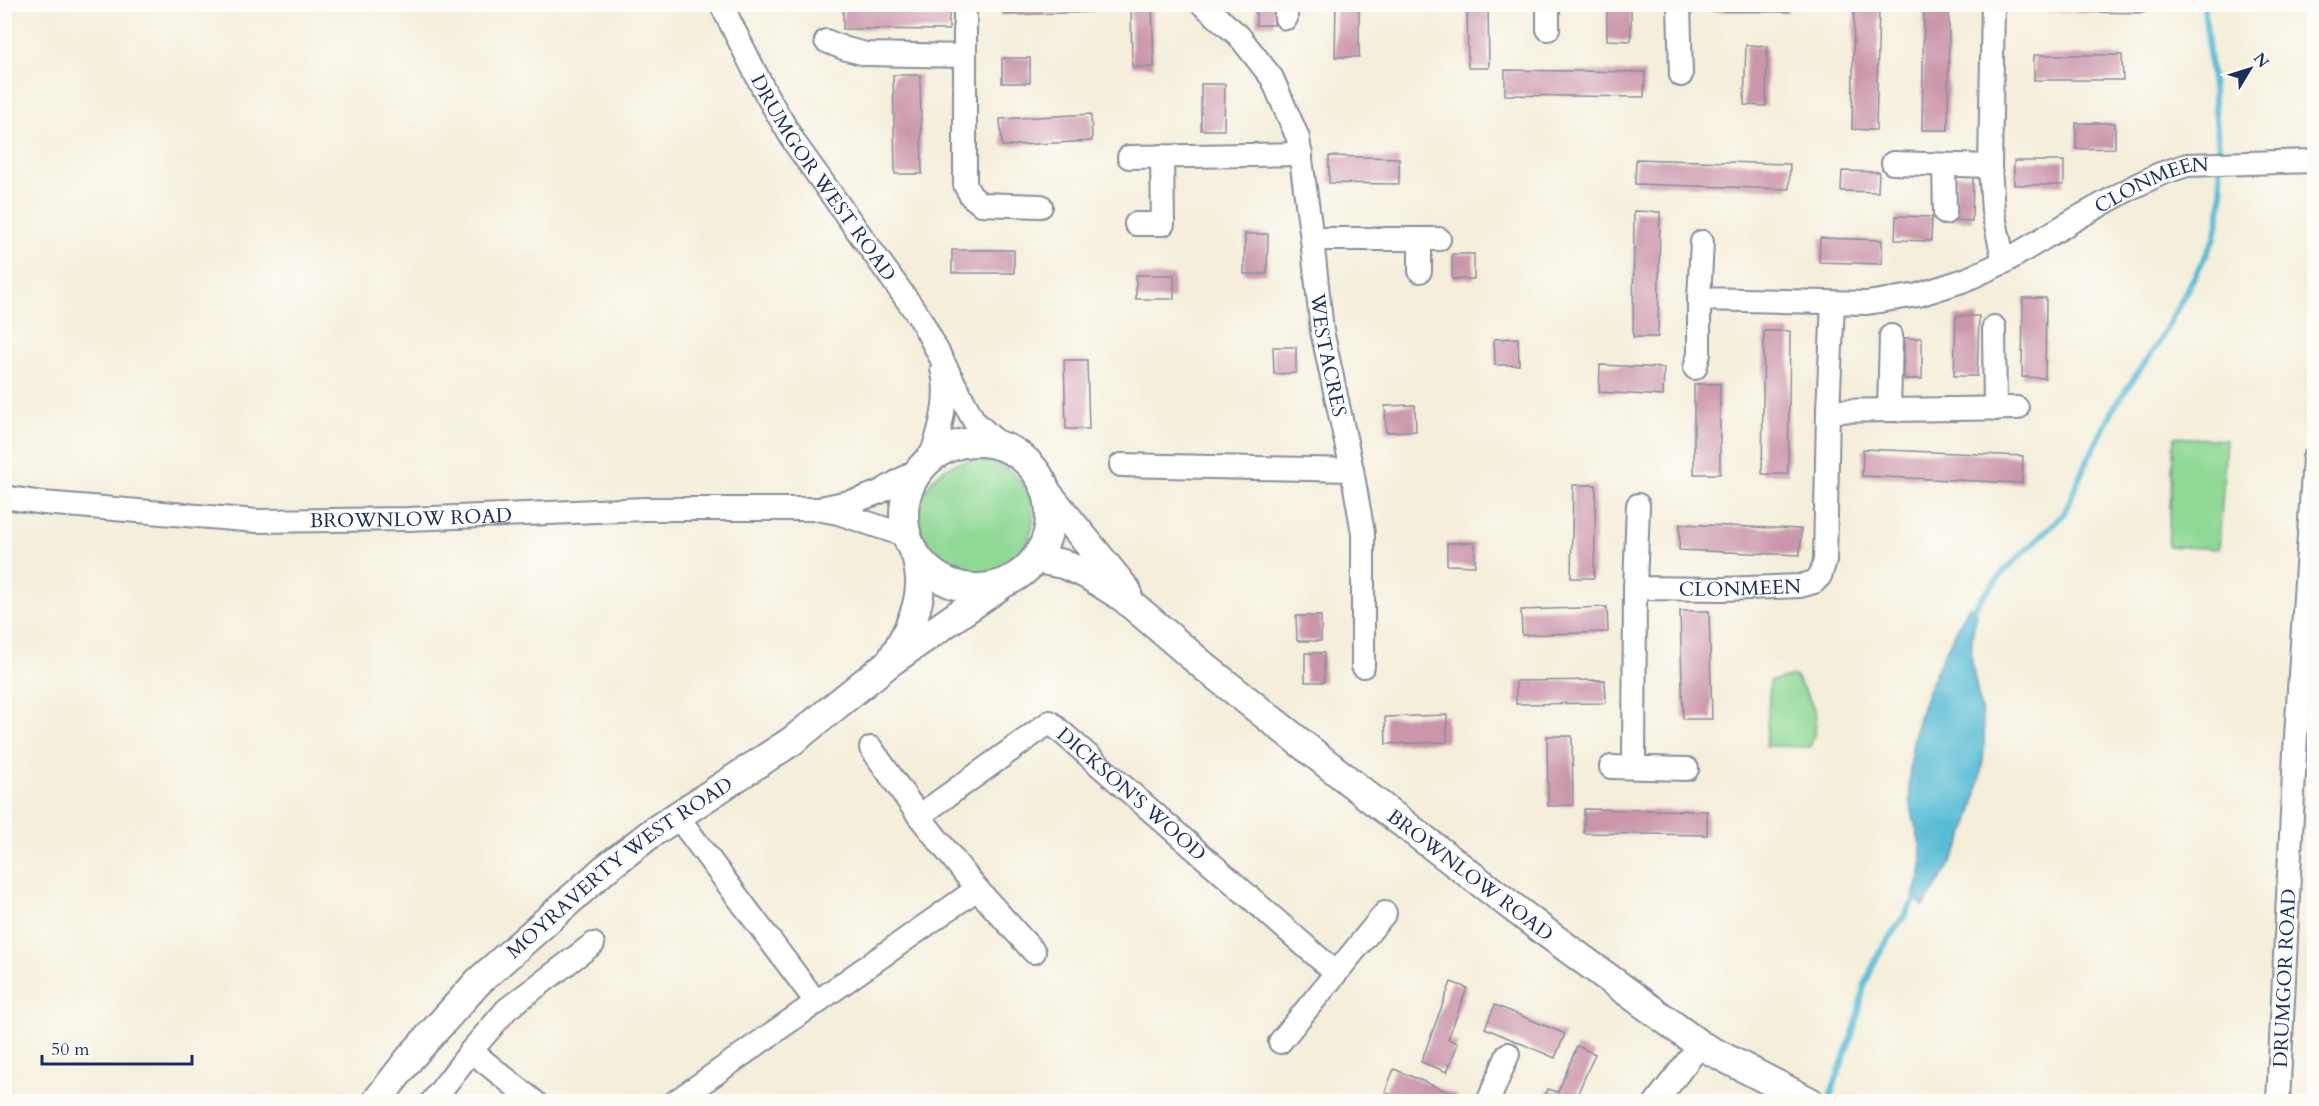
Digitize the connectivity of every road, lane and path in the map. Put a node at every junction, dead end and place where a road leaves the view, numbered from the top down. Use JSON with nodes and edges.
{"nodes":[{"id":1,"x":721,"y":4,"type":"edge"},
{"id":2,"x":965,"y":4,"type":"edge"},
{"id":3,"x":1202,"y":4,"type":"edge"},
{"id":4,"x":1548,"y":4,"type":"edge"},
{"id":5,"x":1679,"y":4,"type":"edge"},
{"id":6,"x":1993,"y":4,"type":"edge"},
{"id":7,"x":1548,"y":29,"type":"dead end"},
{"id":8,"x":826,"y":41,"type":"dead end"},
{"id":9,"x":965,"y":56,"type":"junction"},
{"id":10,"x":1681,"y":75,"type":"dead end"},
{"id":11,"x":1301,"y":154,"type":"junction"},
{"id":12,"x":1162,"y":156,"type":"junction"},
{"id":13,"x":1129,"y":157,"type":"dead end"},
{"id":14,"x":2314,"y":161,"type":"edge"},
{"id":15,"x":1893,"y":163,"type":"dead end"},
{"id":16,"x":1944,"y":165,"type":"junction"},
{"id":17,"x":1990,"y":166,"type":"junction"},
{"id":18,"x":1041,"y":207,"type":"dead end"},
{"id":19,"x":1945,"y":213,"type":"dead end"},
{"id":20,"x":1137,"y":224,"type":"dead end"},
{"id":21,"x":1312,"y":238,"type":"junction"},
{"id":22,"x":1702,"y":242,"type":"dead end"},
{"id":23,"x":2004,"y":262,"type":"junction"},
{"id":24,"x":1420,"y":271,"type":"dead end"},
{"id":25,"x":1699,"y":299,"type":"junction"},
{"id":26,"x":1833,"y":303,"type":"junction"},
{"id":27,"x":1994,"y":327,"type":"dead end"},
{"id":28,"x":1891,"y":336,"type":"dead end"},
{"id":29,"x":935,"y":347,"type":"junction"},
{"id":30,"x":1695,"y":368,"type":"dead end"},
{"id":31,"x":1889,"y":410,"type":"junction"},
{"id":32,"x":1828,"y":411,"type":"junction"},
{"id":33,"x":1001,"y":446,"type":"junction"},
{"id":34,"x":2314,"y":458,"type":"edge"},
{"id":35,"x":926,"y":463,"type":"junction"},
{"id":36,"x":1121,"y":465,"type":"dead end"},
{"id":37,"x":1352,"y":470,"type":"junction"},
{"id":38,"x":1048,"y":494,"type":"junction"},
{"id":39,"x":4,"y":497,"type":"edge"},
{"id":40,"x":1638,"y":505,"type":"dead end"},
{"id":41,"x":818,"y":509,"type":"junction"},
{"id":42,"x":912,"y":547,"type":"junction"},
{"id":43,"x":1037,"y":559,"type":"junction"},
{"id":44,"x":1001,"y":585,"type":"junction"},
{"id":45,"x":1635,"y":588,"type":"junction"},
{"id":46,"x":1150,"y":621,"type":"junction"},
{"id":47,"x":890,"y":662,"type":"junction"},
{"id":48,"x":1363,"y":666,"type":"dead end"},
{"id":49,"x":871,"y":748,"type":"dead end"},
{"id":50,"x":2305,"y":751,"type":"edge"},
{"id":51,"x":1611,"y":767,"type":"dead end"},
{"id":52,"x":1634,"y":767,"type":"junction"},
{"id":53,"x":1687,"y":769,"type":"dead end"},
{"id":54,"x":677,"y":816,"type":"junction"},
{"id":55,"x":919,"y":816,"type":"junction"},
{"id":56,"x":977,"y":890,"type":"junction"},
{"id":57,"x":1385,"y":913,"type":"dead end"},
{"id":58,"x":594,"y":944,"type":"dead end"},
{"id":59,"x":1034,"y":952,"type":"dead end"},
{"id":60,"x":1336,"y":973,"type":"junction"},
{"id":61,"x":817,"y":1003,"type":"junction"},
{"id":62,"x":1280,"y":1042,"type":"dead end"},
{"id":63,"x":1700,"y":1046,"type":"junction"},
{"id":64,"x":471,"y":1051,"type":"junction"},
{"id":65,"x":1508,"y":1054,"type":"dead end"},
{"id":66,"x":376,"y":1101,"type":"edge"},
{"id":67,"x":432,"y":1101,"type":"edge"},
{"id":68,"x":535,"y":1101,"type":"edge"},
{"id":69,"x":675,"y":1101,"type":"edge"},
{"id":70,"x":1488,"y":1101,"type":"edge"},
{"id":71,"x":1656,"y":1101,"type":"edge"},
{"id":72,"x":1810,"y":1101,"type":"edge"},
{"id":73,"x":2278,"y":1101,"type":"edge"}],
"edges":[{"from":1,"to":29,"type":"street","name":"DRUMGOR WEST ROAD"},
{"from":2,"to":9,"type":"street"},
{"from":3,"to":11,"type":"street","name":"WESTACRES"},
{"from":4,"to":7,"type":"street"},
{"from":5,"to":10,"type":"street"},
{"from":6,"to":17,"type":"street"},
{"from":8,"to":9,"type":"street"},
{"from":9,"to":18,"type":"street"},
{"from":11,"to":12,"type":"street"},
{"from":11,"to":21,"type":"street","name":"WESTACRES"},
{"from":12,"to":13,"type":"street"},
{"from":12,"to":20,"type":"street"},
{"from":14,"to":23,"type":"street","name":"CLONMEEN"},
{"from":15,"to":16,"type":"street"},
{"from":16,"to":17,"type":"street"},
{"from":16,"to":19,"type":"street"},
{"from":17,"to":23,"type":"street"},
{"from":21,"to":24,"type":"street"},
{"from":21,"to":37,"type":"street","name":"WESTACRES"},
{"from":22,"to":25,"type":"street"},
{"from":23,"to":26,"type":"street","name":"CLONMEEN"},
{"from":25,"to":26,"type":"street","name":"CLONMEEN"},
{"from":25,"to":30,"type":"street"},
{"from":26,"to":32,"type":"street","name":"CLONMEEN"},
{"from":27,"to":31,"type":"street"},
{"from":28,"to":31,"type":"street"},
{"from":29,"to":33,"type":"street","name":"DRUMGOR WEST ROAD"},
{"from":29,"to":35,"type":"street","name":"DRUMGOR WEST ROAD"},
{"from":31,"to":32,"type":"street"},
{"from":32,"to":45,"type":"street","name":"CLONMEEN"},
{"from":33,"to":35,"type":"main road"},
{"from":33,"to":38,"type":"main road"},
{"from":34,"to":50,"type":"street","name":"DRUMGOR ROAD"},
{"from":35,"to":41,"type":"street","name":"BROWNLOW ROAD"},
{"from":35,"to":42,"type":"main road"},
{"from":36,"to":37,"type":"street"},
{"from":37,"to":48,"type":"street","name":"WESTACRES"},
{"from":38,"to":43,"type":"main road"},
{"from":38,"to":46,"type":"main road","name":"BROWNLOW ROAD"},
{"from":39,"to":41,"type":"street","name":"BROWNLOW ROAD"},
{"from":40,"to":45,"type":"street"},
{"from":41,"to":42,"type":"street","name":"BROWNLOW ROAD"},
{"from":42,"to":44,"type":"main road"},
{"from":42,"to":47,"type":"main road","name":"MOYRAVERTY WEST ROAD"},
{"from":43,"to":44,"type":"main road"},
{"from":43,"to":46,"type":"main road","name":"BROWNLOW ROAD"},
{"from":44,"to":47,"type":"main road","name":"MOYRAVERTY WEST ROAD"},
{"from":45,"to":52,"type":"street"},
{"from":46,"to":63,"type":"main road","name":"BROWNLOW ROAD"},
{"from":47,"to":54,"type":"main road","name":"MOYRAVERTY WEST ROAD"},
{"from":49,"to":55,"type":"street"},
{"from":50,"to":73,"type":"street","name":"DRUMGOR ROAD"},
{"from":51,"to":52,"type":"street"},
{"from":52,"to":53,"type":"street"},
{"from":54,"to":61,"type":"street"},
{"from":54,"to":66,"type":"main road","name":"MOYRAVERTY WEST ROAD"},
{"from":55,"to":56,"type":"street"},
{"from":55,"to":60,"type":"street","name":"DICKSON'S WOOD"},
{"from":56,"to":59,"type":"street"},
{"from":56,"to":61,"type":"street"},
{"from":57,"to":60,"type":"street"},
{"from":58,"to":64,"type":"street"},
{"from":60,"to":62,"type":"street"},
{"from":61,"to":69,"type":"street"},
{"from":63,"to":71,"type":"street"},
{"from":63,"to":72,"type":"main road","name":"BROWNLOW ROAD"},
{"from":64,"to":67,"type":"street"},
{"from":64,"to":68,"type":"street"},
{"from":65,"to":70,"type":"street"}]}
